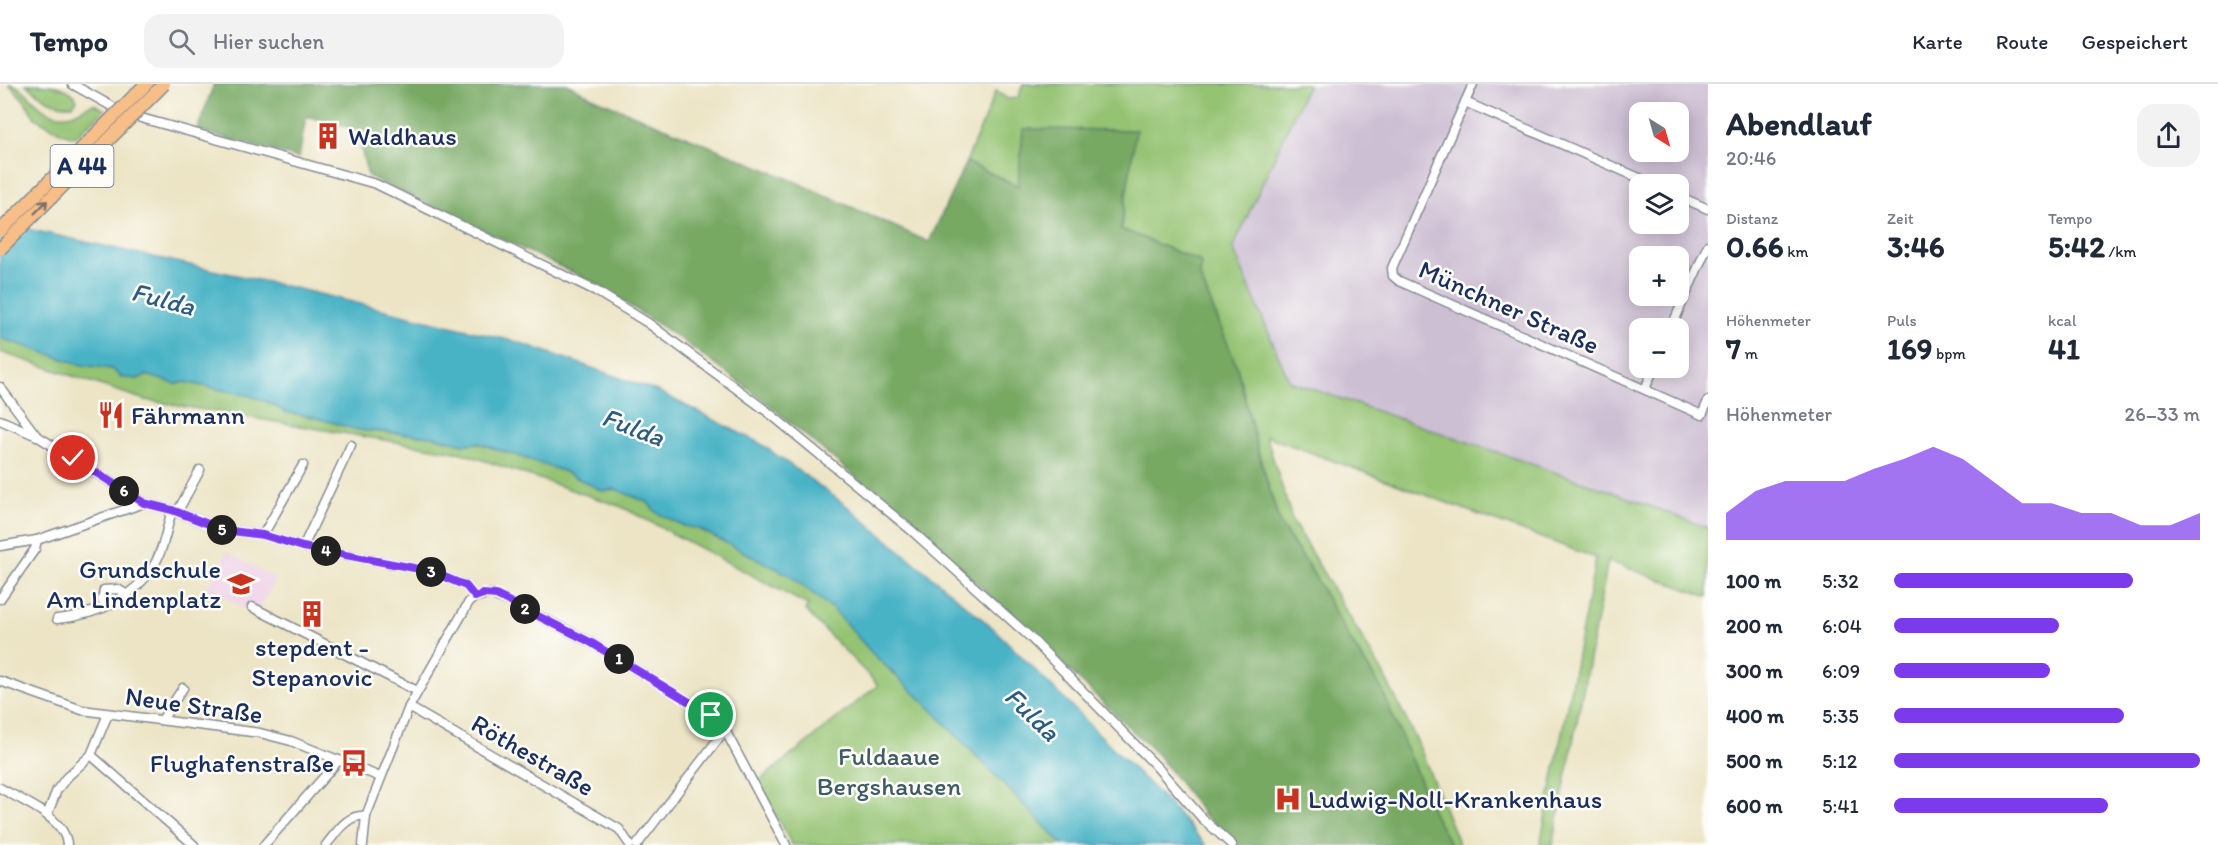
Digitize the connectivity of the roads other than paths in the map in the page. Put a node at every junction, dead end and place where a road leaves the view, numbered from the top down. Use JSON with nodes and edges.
{"nodes":[{"id":1,"x":72,"y":84,"type":"edge"},
{"id":2,"x":147,"y":84,"type":"edge"},
{"id":3,"x":164,"y":84,"type":"edge"},
{"id":4,"x":1473,"y":84,"type":"edge"},
{"id":5,"x":1465,"y":102,"type":"junction"},
{"id":6,"x":1630,"y":174,"type":"edge"},
{"id":7,"x":1689,"y":201,"type":"edge"},
{"id":8,"x":1708,"y":209,"type":"edge"},
{"id":9,"x":0,"y":231,"type":"edge"},
{"id":10,"x":1708,"y":245,"type":"edge"},
{"id":11,"x":0,"y":249,"type":"edge"},
{"id":12,"x":1675,"y":318,"type":"edge"},
{"id":13,"x":1650,"y":378,"type":"edge"},
{"id":14,"x":0,"y":387,"type":"edge"},
{"id":15,"x":1645,"y":389,"type":"junction"},
{"id":16,"x":1708,"y":400,"type":"edge"},
{"id":17,"x":0,"y":420,"type":"edge"},
{"id":18,"x":37,"y":436,"type":"junction"},
{"id":19,"x":351,"y":445,"type":"dead end"},
{"id":20,"x":303,"y":465,"type":"dead end"},
{"id":21,"x":200,"y":470,"type":"dead end"},
{"id":22,"x":144,"y":503,"type":"junction"},
{"id":23,"x":175,"y":511,"type":"junction"},
{"id":24,"x":263,"y":535,"type":"junction"},
{"id":25,"x":37,"y":540,"type":"junction"},
{"id":26,"x":0,"y":546,"type":"edge"},
{"id":27,"x":303,"y":547,"type":"junction"},
{"id":28,"x":127,"y":595,"type":"junction"},
{"id":29,"x":475,"y":597,"type":"junction"},
{"id":30,"x":0,"y":599,"type":"edge"},
{"id":31,"x":105,"y":607,"type":"junction"},
{"id":32,"x":252,"y":607,"type":"dead end"},
{"id":33,"x":57,"y":619,"type":"dead end"},
{"id":34,"x":0,"y":681,"type":"edge"},
{"id":35,"x":183,"y":688,"type":"dead end"},
{"id":36,"x":417,"y":691,"type":"junction"},
{"id":37,"x":409,"y":707,"type":"junction"},
{"id":38,"x":108,"y":714,"type":"junction"},
{"id":39,"x":162,"y":720,"type":"junction"},
{"id":40,"x":725,"y":730,"type":"junction"},
{"id":41,"x":91,"y":755,"type":"junction"},
{"id":42,"x":339,"y":760,"type":"junction"},
{"id":43,"x":380,"y":777,"type":"junction"},
{"id":44,"x":0,"y":788,"type":"edge"},
{"id":45,"x":47,"y":815,"type":"junction"},
{"id":46,"x":366,"y":816,"type":"junction"},
{"id":47,"x":67,"y":845,"type":"edge"},
{"id":48,"x":194,"y":845,"type":"edge"},
{"id":49,"x":264,"y":845,"type":"edge"},
{"id":50,"x":326,"y":845,"type":"edge"},
{"id":51,"x":363,"y":845,"type":"edge"},
{"id":52,"x":630,"y":845,"type":"edge"},
{"id":53,"x":637,"y":845,"type":"edge"},
{"id":54,"x":786,"y":845,"type":"edge"},
{"id":55,"x":1232,"y":845,"type":"edge"}],
"edges":[{"from":1,"to":55,"type":"street"},
{"from":2,"to":9,"type":"highway","number":"A 44","bridge":true},
{"from":11,"to":3,"type":"highway","number":"A 44","one_way":true,"bridge":true},
{"from":4,"to":5,"type":"street","name":"Münchner Straße"},
{"from":5,"to":6,"type":"street"},
{"from":5,"to":15,"type":"street","name":"Münchner Straße"},
{"from":7,"to":8,"type":"street"},
{"from":10,"to":12,"type":"street"},
{"from":13,"to":15,"type":"street"},
{"from":14,"to":18,"type":"street"},
{"from":15,"to":16,"type":"street","name":"Münchner Straße"},
{"from":17,"to":18,"type":"street"},
{"from":18,"to":22,"type":"street"},
{"from":19,"to":27,"type":"street"},
{"from":20,"to":24,"type":"street"},
{"from":21,"to":23,"type":"street"},
{"from":22,"to":23,"type":"street"},
{"from":22,"to":25,"type":"street"},
{"from":23,"to":24,"type":"street"},
{"from":23,"to":28,"type":"street"},
{"from":24,"to":27,"type":"street"},
{"from":25,"to":26,"type":"street"},
{"from":25,"to":30,"type":"street"},
{"from":27,"to":29,"type":"street"},
{"from":28,"to":31,"type":"street"},
{"from":28,"to":31,"type":"street"},
{"from":29,"to":36,"type":"street"},
{"from":29,"to":40,"type":"street"},
{"from":31,"to":33,"type":"street"},
{"from":32,"to":36,"type":"street"},
{"from":34,"to":38,"type":"street","name":"Neue Straße"},
{"from":35,"to":39,"type":"street"},
{"from":36,"to":37,"type":"street"},
{"from":37,"to":43,"type":"street"},
{"from":37,"to":52,"type":"street","name":"Röthestraße"},
{"from":38,"to":39,"type":"street","name":"Neue Straße"},
{"from":38,"to":41,"type":"street"},
{"from":39,"to":42,"type":"street","name":"Neue Straße"},
{"from":40,"to":53,"type":"street"},
{"from":40,"to":54,"type":"street"},
{"from":41,"to":45,"type":"street"},
{"from":41,"to":48,"type":"street"},
{"from":42,"to":43,"type":"street","name":"Neue Straße"},
{"from":42,"to":49,"type":"street"},
{"from":43,"to":46,"type":"street"},
{"from":44,"to":45,"type":"street"},
{"from":45,"to":47,"type":"street"},
{"from":46,"to":50,"type":"street"},
{"from":46,"to":51,"type":"street"}]}
